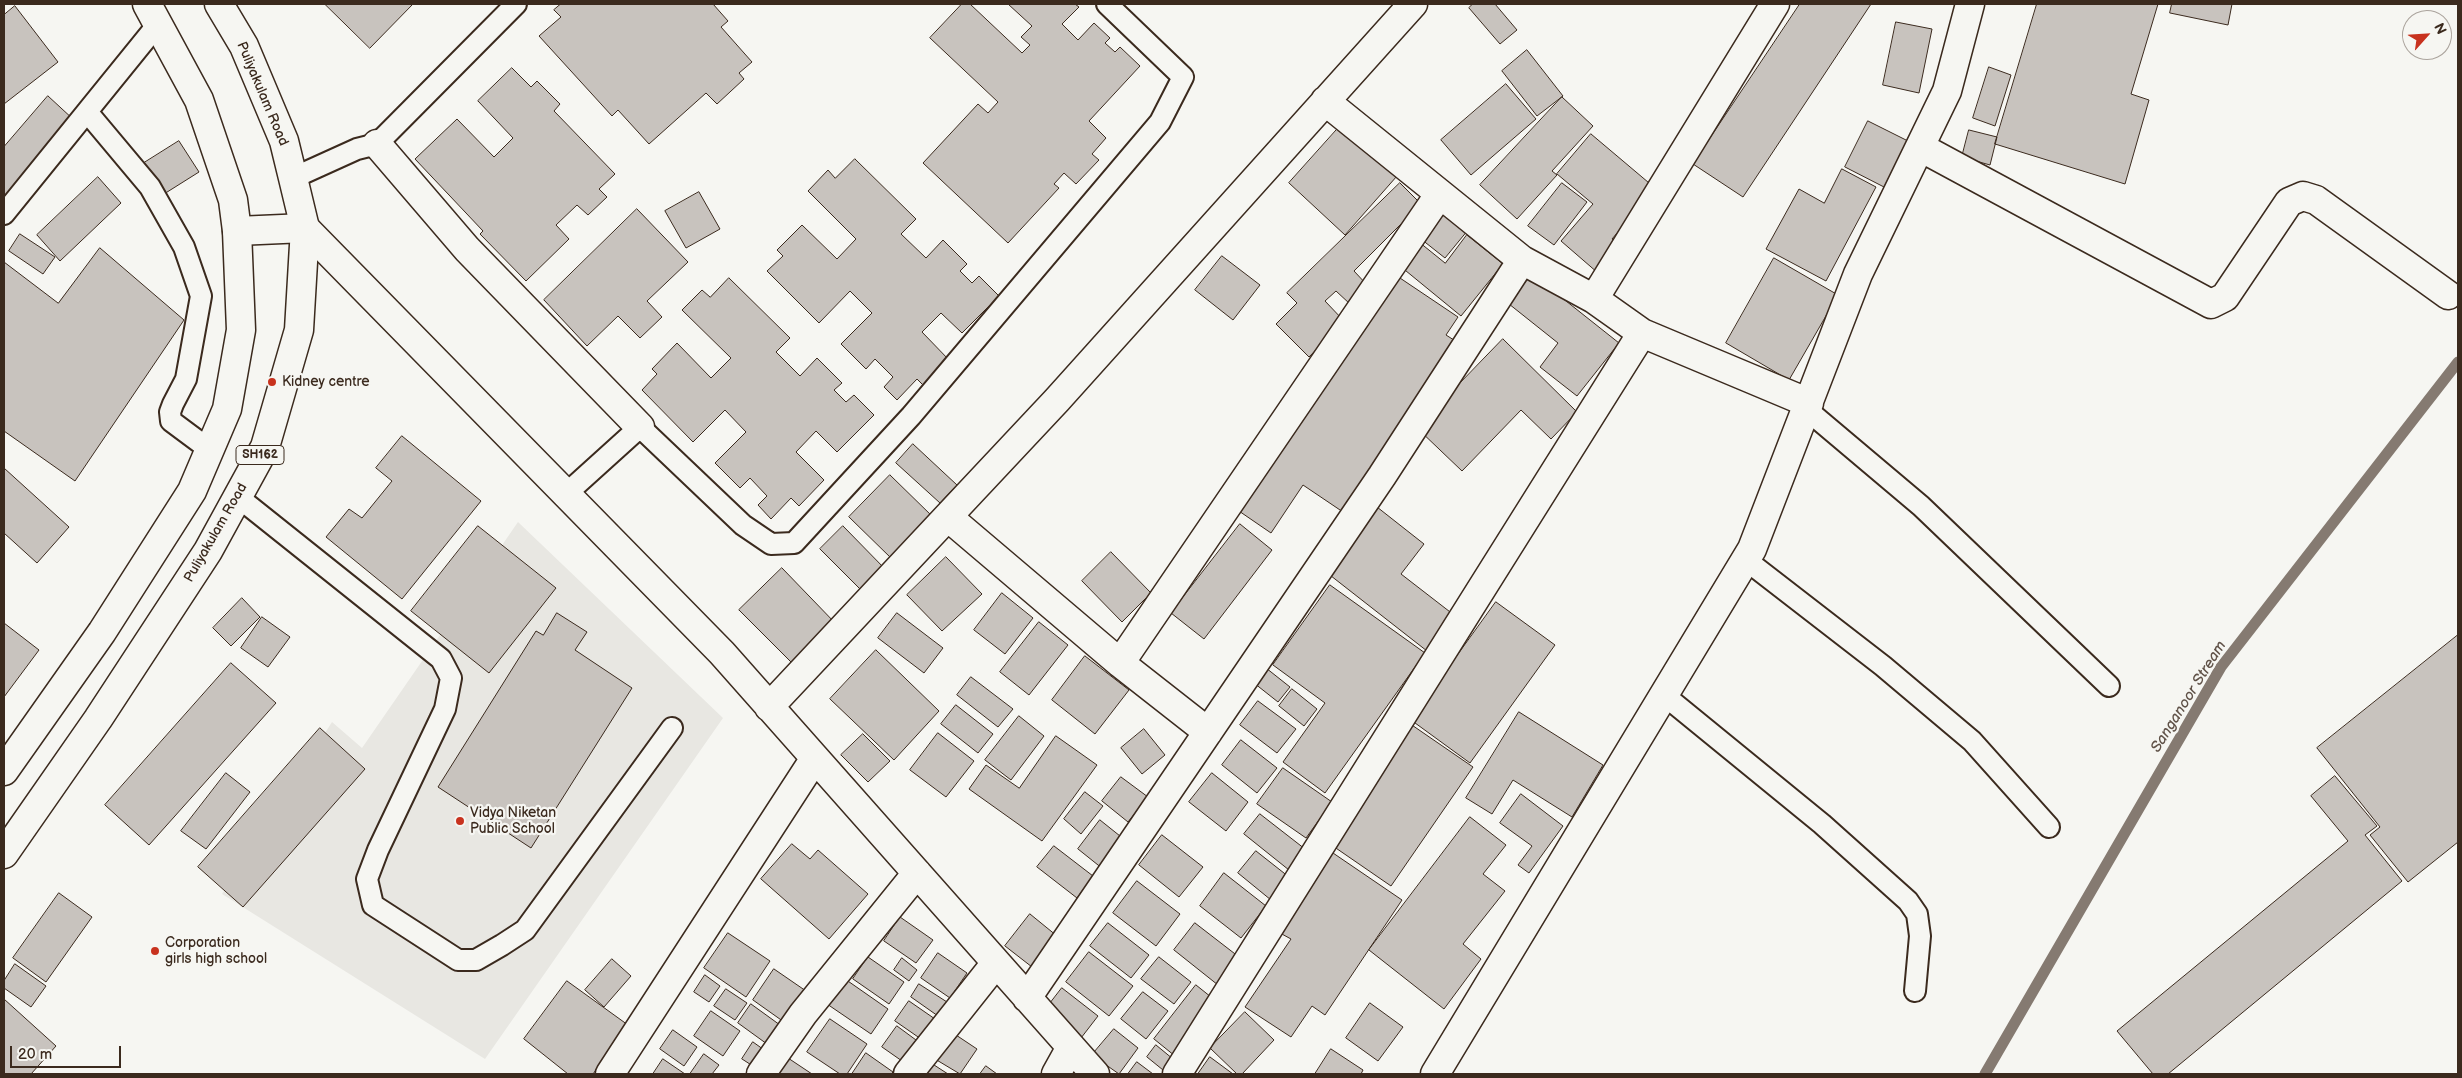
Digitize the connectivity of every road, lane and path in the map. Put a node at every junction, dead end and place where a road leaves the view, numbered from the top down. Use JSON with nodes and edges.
{"nodes":[{"id":1,"x":220,"y":4,"type":"edge"},
{"id":2,"x":516,"y":4,"type":"edge"},
{"id":3,"x":1107,"y":4,"type":"edge"},
{"id":4,"x":1413,"y":4,"type":"edge"},
{"id":5,"x":1775,"y":4,"type":"edge"},
{"id":6,"x":1970,"y":4,"type":"edge"},
{"id":7,"x":152,"y":14,"type":"edge"},
{"id":8,"x":1324,"y":101,"type":"junction"},
{"id":9,"x":88,"y":113,"type":"junction"},
{"id":10,"x":377,"y":144,"type":"junction"},
{"id":11,"x":1920,"y":147,"type":"junction"},
{"id":12,"x":293,"y":178,"type":"junction"},
{"id":13,"x":1439,"y":195,"type":"junction"},
{"id":14,"x":4,"y":214,"type":"edge"},
{"id":15,"x":305,"y":228,"type":"junction"},
{"id":16,"x":237,"y":231,"type":"junction"},
{"id":17,"x":1522,"y":260,"type":"junction"},
{"id":18,"x":2448,"y":295,"type":"dead end"},
{"id":19,"x":1594,"y":299,"type":"junction"},
{"id":20,"x":1642,"y":333,"type":"junction"},
{"id":21,"x":1808,"y":406,"type":"junction"},
{"id":22,"x":640,"y":426,"type":"junction"},
{"id":23,"x":210,"y":450,"type":"junction"},
{"id":24,"x":567,"y":493,"type":"junction"},
{"id":25,"x":238,"y":497,"type":"junction"},
{"id":26,"x":948,"y":517,"type":"junction"},
{"id":27,"x":1746,"y":560,"type":"junction"},
{"id":28,"x":1120,"y":663,"type":"junction"},
{"id":29,"x":2109,"y":686,"type":"dead end"},
{"id":30,"x":1664,"y":695,"type":"junction"},
{"id":31,"x":769,"y":707,"type":"junction"},
{"id":32,"x":672,"y":728,"type":"dead end"},
{"id":33,"x":1208,"y":732,"type":"junction"},
{"id":34,"x":815,"y":758,"type":"junction"},
{"id":35,"x":4,"y":771,"type":"edge"},
{"id":36,"x":2050,"y":827,"type":"dead end"},
{"id":37,"x":4,"y":854,"type":"edge"},
{"id":38,"x":917,"y":873,"type":"junction"},
{"id":39,"x":996,"y":963,"type":"junction"},
{"id":40,"x":1915,"y":991,"type":"dead end"},
{"id":41,"x":1028,"y":998,"type":"junction"},
{"id":42,"x":1071,"y":1047,"type":"junction"},
{"id":43,"x":610,"y":1074,"type":"edge"},
{"id":44,"x":761,"y":1074,"type":"edge"},
{"id":45,"x":908,"y":1074,"type":"edge"},
{"id":46,"x":1056,"y":1074,"type":"edge"},
{"id":47,"x":1096,"y":1074,"type":"edge"},
{"id":48,"x":1177,"y":1074,"type":"edge"},
{"id":49,"x":1435,"y":1074,"type":"edge"}],
"edges":[{"from":1,"to":12,"type":"street","name":"Puliyakulam Road","number":"SH162"},
{"from":2,"to":10,"type":"lane"},
{"from":3,"to":22,"type":"lane"},
{"from":4,"to":8,"type":"street"},
{"from":5,"to":19,"type":"street"},
{"from":6,"to":11,"type":"street"},
{"from":7,"to":9,"type":"lane"},
{"from":7,"to":16,"type":"street"},
{"from":8,"to":13,"type":"street"},
{"from":8,"to":26,"type":"street"},
{"from":9,"to":14,"type":"lane"},
{"from":9,"to":23,"type":"lane"},
{"from":10,"to":12,"type":"lane"},
{"from":10,"to":22,"type":"street"},
{"from":11,"to":18,"type":"street"},
{"from":11,"to":21,"type":"street"},
{"from":12,"to":15,"type":"street","name":"Puliyakulam Road","number":"SH162"},
{"from":13,"to":17,"type":"street"},
{"from":13,"to":28,"type":"street"},
{"from":15,"to":16,"type":"street"},
{"from":15,"to":24,"type":"street"},
{"from":15,"to":25,"type":"street","name":"Puliyakulam Road","number":"SH162"},
{"from":16,"to":23,"type":"street"},
{"from":17,"to":19,"type":"street"},
{"from":17,"to":33,"type":"street"},
{"from":19,"to":20,"type":"street"},
{"from":20,"to":21,"type":"street"},
{"from":20,"to":48,"type":"street"},
{"from":21,"to":27,"type":"street"},
{"from":21,"to":29,"type":"lane"},
{"from":22,"to":24,"type":"lane"},
{"from":23,"to":35,"type":"street"},
{"from":24,"to":31,"type":"street"},
{"from":25,"to":32,"type":"lane"},
{"from":25,"to":37,"type":"street","name":"Puliyakulam Road","number":"SH162"},
{"from":26,"to":28,"type":"street"},
{"from":26,"to":31,"type":"street"},
{"from":27,"to":30,"type":"street"},
{"from":27,"to":36,"type":"lane"},
{"from":28,"to":33,"type":"street"},
{"from":30,"to":40,"type":"lane"},
{"from":30,"to":49,"type":"street"},
{"from":31,"to":34,"type":"street"},
{"from":33,"to":41,"type":"street"},
{"from":34,"to":38,"type":"street"},
{"from":34,"to":43,"type":"street"},
{"from":38,"to":39,"type":"street"},
{"from":38,"to":44,"type":"street"},
{"from":39,"to":41,"type":"street"},
{"from":39,"to":45,"type":"street"},
{"from":41,"to":42,"type":"street"},
{"from":42,"to":46,"type":"street"},
{"from":42,"to":47,"type":"street"}]}
